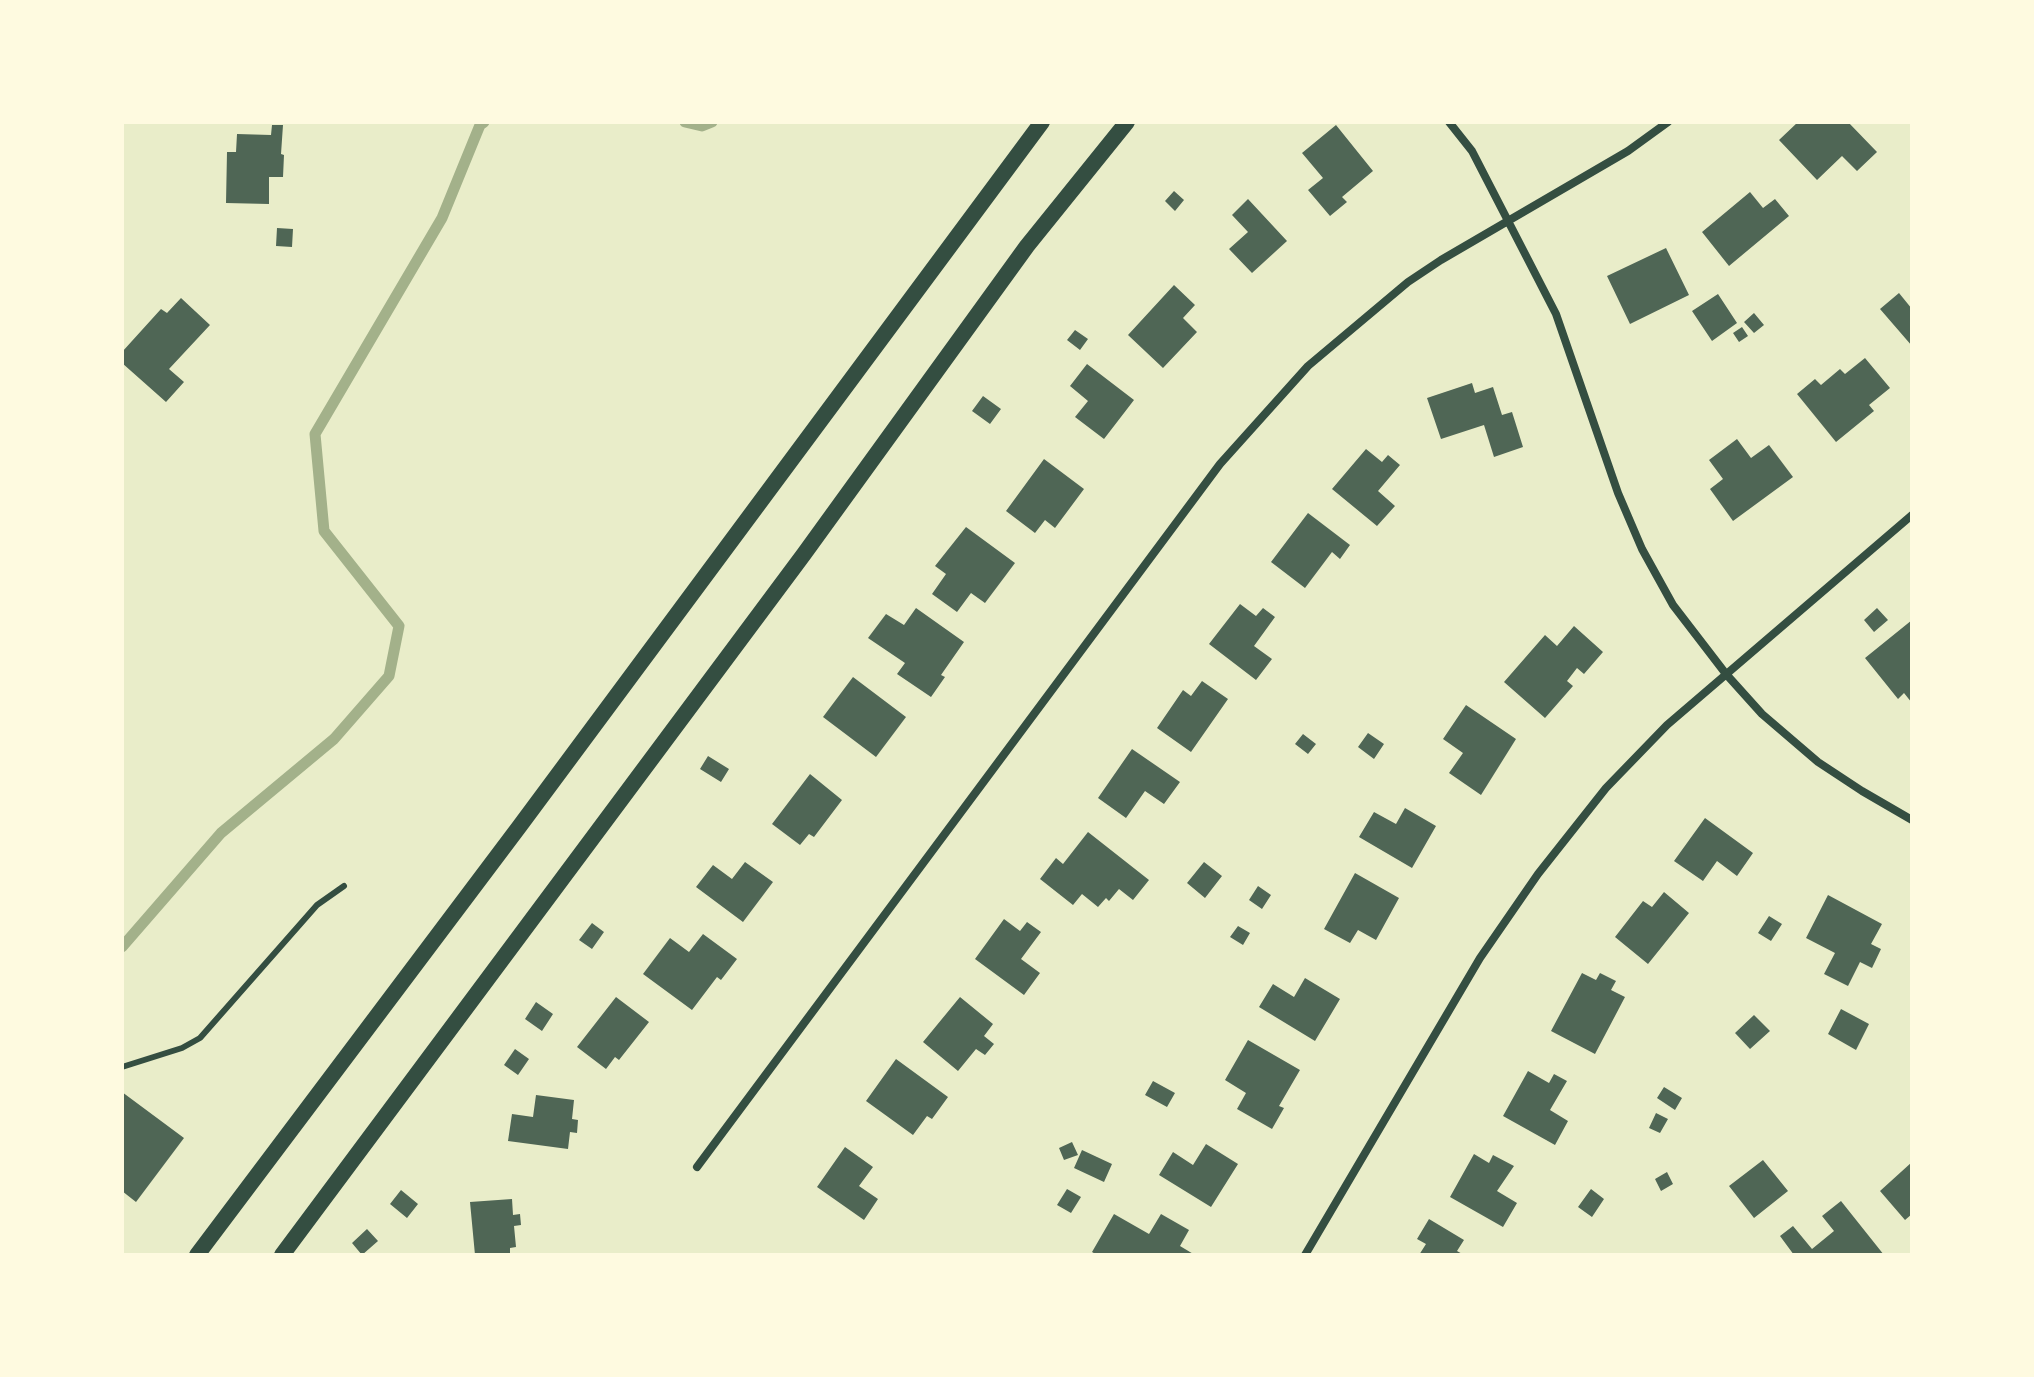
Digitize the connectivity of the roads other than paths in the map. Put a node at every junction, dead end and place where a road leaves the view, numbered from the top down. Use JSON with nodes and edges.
{"nodes":[{"id":1,"x":1042,"y":122,"type":"edge"},
{"id":2,"x":1127,"y":122,"type":"edge"},
{"id":3,"x":1449,"y":122,"type":"edge"},
{"id":4,"x":1668,"y":122,"type":"edge"},
{"id":5,"x":1510,"y":221,"type":"junction"},
{"id":6,"x":1912,"y":515,"type":"edge"},
{"id":7,"x":1726,"y":674,"type":"junction"},
{"id":8,"x":1912,"y":820,"type":"edge"},
{"id":9,"x":344,"y":886,"type":"dead end"},
{"id":10,"x":122,"y":1067,"type":"edge"},
{"id":11,"x":697,"y":1167,"type":"dead end"},
{"id":12,"x":197,"y":1255,"type":"edge"},
{"id":13,"x":282,"y":1255,"type":"edge"},
{"id":14,"x":1305,"y":1255,"type":"edge"}],
"edges":[{"from":1,"to":12,"type":"main road"},
{"from":2,"to":13,"type":"main road"},
{"from":3,"to":5,"type":"street"},
{"from":4,"to":5,"type":"street"},
{"from":5,"to":7,"type":"street"},
{"from":5,"to":11,"type":"street"},
{"from":6,"to":7,"type":"street"},
{"from":7,"to":8,"type":"street"},
{"from":7,"to":14,"type":"street"},
{"from":9,"to":10,"type":"lane"}]}
